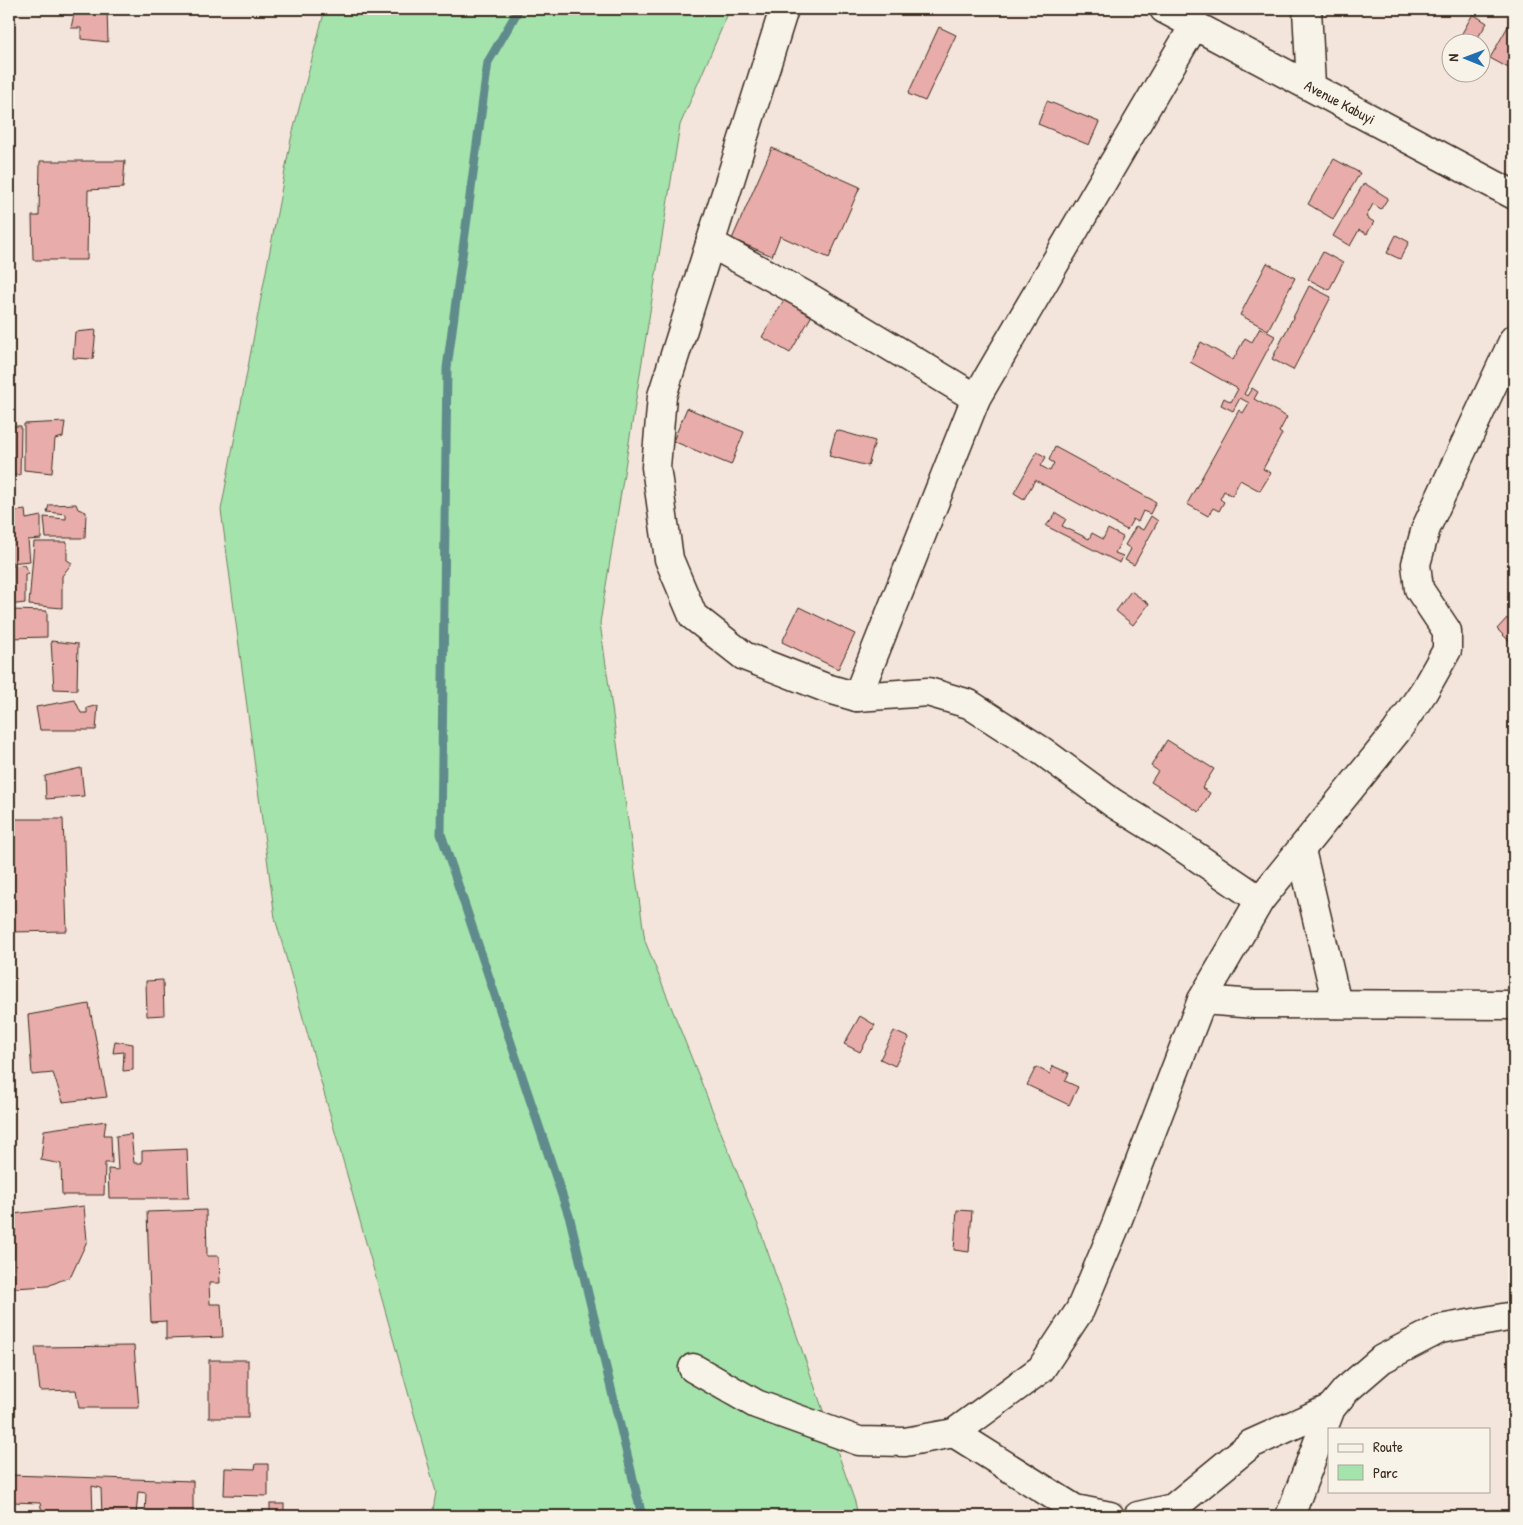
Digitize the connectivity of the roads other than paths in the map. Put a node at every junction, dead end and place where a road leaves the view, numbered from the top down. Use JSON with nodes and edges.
{"nodes":[{"id":1,"x":784,"y":9,"type":"edge"},
{"id":2,"x":1164,"y":9,"type":"edge"},
{"id":3,"x":1307,"y":9,"type":"edge"},
{"id":4,"x":1195,"y":24,"type":"junction"},
{"id":5,"x":1311,"y":86,"type":"junction"},
{"id":6,"x":1514,"y":195,"type":"edge"},
{"id":7,"x":710,"y":243,"type":"junction"},
{"id":8,"x":1514,"y":339,"type":"edge"},
{"id":9,"x":976,"y":398,"type":"junction"},
{"id":10,"x":857,"y":696,"type":"junction"},
{"id":11,"x":1301,"y":850,"type":"junction"},
{"id":12,"x":1260,"y":900,"type":"junction"},
{"id":13,"x":1202,"y":1000,"type":"junction"},
{"id":14,"x":1337,"y":1004,"type":"junction"},
{"id":15,"x":1514,"y":1006,"type":"edge"},
{"id":16,"x":1514,"y":1316,"type":"edge"},
{"id":17,"x":693,"y":1368,"type":"dead end"},
{"id":18,"x":1331,"y":1408,"type":"junction"},
{"id":19,"x":954,"y":1433,"type":"junction"},
{"id":20,"x":1110,"y":1516,"type":"edge"},
{"id":21,"x":1138,"y":1516,"type":"edge"},
{"id":22,"x":1290,"y":1516,"type":"edge"}],
"edges":[{"from":1,"to":7,"type":"street"},
{"from":2,"to":4,"type":"street","name":"Avenue Kabuyi"},
{"from":3,"to":5,"type":"street"},
{"from":4,"to":5,"type":"street","name":"Avenue Kabuyi"},
{"from":4,"to":9,"type":"street"},
{"from":5,"to":6,"type":"street","name":"Avenue Kabuyi"},
{"from":7,"to":9,"type":"street"},
{"from":7,"to":10,"type":"street"},
{"from":8,"to":11,"type":"street"},
{"from":9,"to":10,"type":"street"},
{"from":10,"to":12,"type":"street"},
{"from":11,"to":12,"type":"street"},
{"from":11,"to":14,"type":"street"},
{"from":12,"to":13,"type":"street"},
{"from":13,"to":14,"type":"street"},
{"from":13,"to":19,"type":"street"},
{"from":14,"to":15,"type":"street"},
{"from":16,"to":18,"type":"street"},
{"from":17,"to":19,"type":"street"},
{"from":18,"to":21,"type":"street"},
{"from":18,"to":22,"type":"street"},
{"from":19,"to":20,"type":"street"}]}
